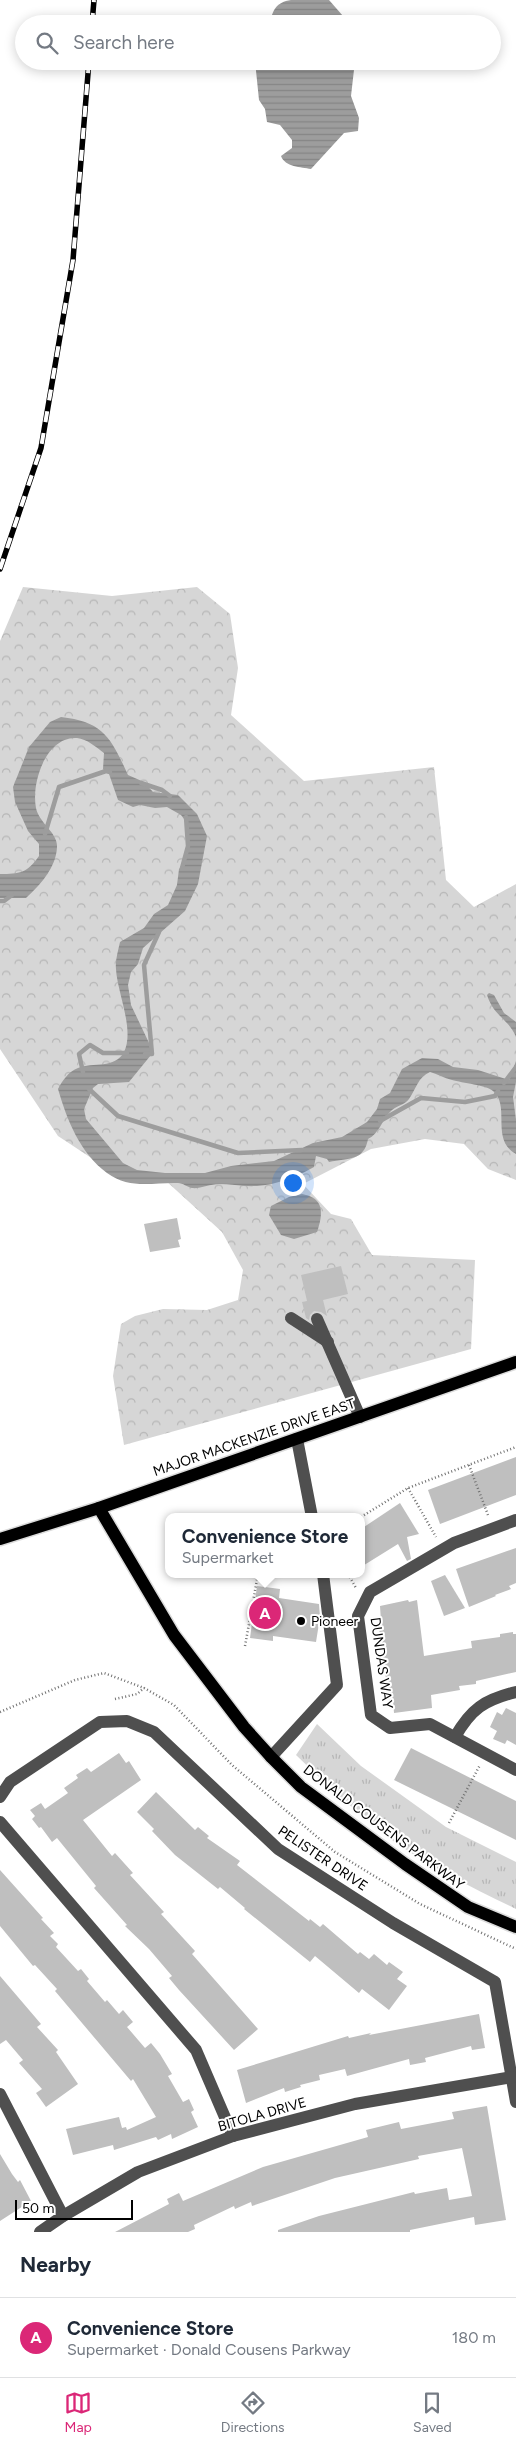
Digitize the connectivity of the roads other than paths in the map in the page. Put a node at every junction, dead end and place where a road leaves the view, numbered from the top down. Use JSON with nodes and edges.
{"nodes":[{"id":1,"x":291,"y":1318,"type":"dead end"},
{"id":2,"x":317,"y":1319,"type":"dead end"},
{"id":3,"x":328,"y":1342,"type":"junction"},
{"id":4,"x":516,"y":1362,"type":"edge"},
{"id":5,"x":360,"y":1417,"type":"junction"},
{"id":6,"x":297,"y":1439,"type":"junction"},
{"id":7,"x":99,"y":1508,"type":"junction"},
{"id":8,"x":311,"y":1513,"type":"edge"},
{"id":9,"x":516,"y":1520,"type":"edge"},
{"id":10,"x":0,"y":1539,"type":"edge"},
{"id":11,"x":324,"y":1578,"type":"edge"},
{"id":12,"x":516,"y":1692,"type":"edge"},
{"id":13,"x":455,"y":1737,"type":"junction"},
{"id":14,"x":271,"y":1757,"type":"junction"},
{"id":15,"x":516,"y":1770,"type":"edge"},
{"id":16,"x":0,"y":1797,"type":"edge"},
{"id":17,"x":0,"y":1822,"type":"edge"},
{"id":18,"x":516,"y":1927,"type":"edge"},
{"id":19,"x":512,"y":2077,"type":"junction"},
{"id":20,"x":0,"y":2094,"type":"edge"},
{"id":21,"x":516,"y":2102,"type":"edge"},
{"id":22,"x":233,"y":2136,"type":"junction"},
{"id":23,"x":63,"y":2216,"type":"junction"},
{"id":24,"x":40,"y":2232,"type":"edge"}],
"edges":[{"from":1,"to":3,"type":"street"},
{"from":2,"to":3,"type":"street"},
{"from":3,"to":5,"type":"street"},
{"from":4,"to":5,"type":"main road","name":"MAJOR MACKENZIE DRIVE EAST"},
{"from":5,"to":6,"type":"main road","name":"MAJOR MACKENZIE DRIVE EAST"},
{"from":6,"to":7,"type":"main road","name":"MAJOR MACKENZIE DRIVE EAST"},
{"from":6,"to":8,"type":"street"},
{"from":7,"to":10,"type":"main road","name":"MAJOR MACKENZIE DRIVE EAST"},
{"from":7,"to":14,"type":"main road","name":"DONALD COUSENS PARKWAY"},
{"from":9,"to":13,"type":"street","name":"DUNDAS WAY"},
{"from":11,"to":14,"type":"street"},
{"from":12,"to":13,"type":"street"},
{"from":13,"to":15,"type":"street","name":"DUNDAS WAY"},
{"from":14,"to":18,"type":"main road","name":"DONALD COUSENS PARKWAY"},
{"from":16,"to":19,"type":"street","name":"PELISTER DRIVE"},
{"from":17,"to":22,"type":"street"},
{"from":19,"to":21,"type":"street","name":"PELISTER DRIVE"},
{"from":19,"to":22,"type":"street","name":"BITOLA DRIVE"},
{"from":20,"to":23,"type":"street"},
{"from":22,"to":23,"type":"street","name":"BITOLA DRIVE"},
{"from":23,"to":24,"type":"street","name":"BITOLA DRIVE"}]}
